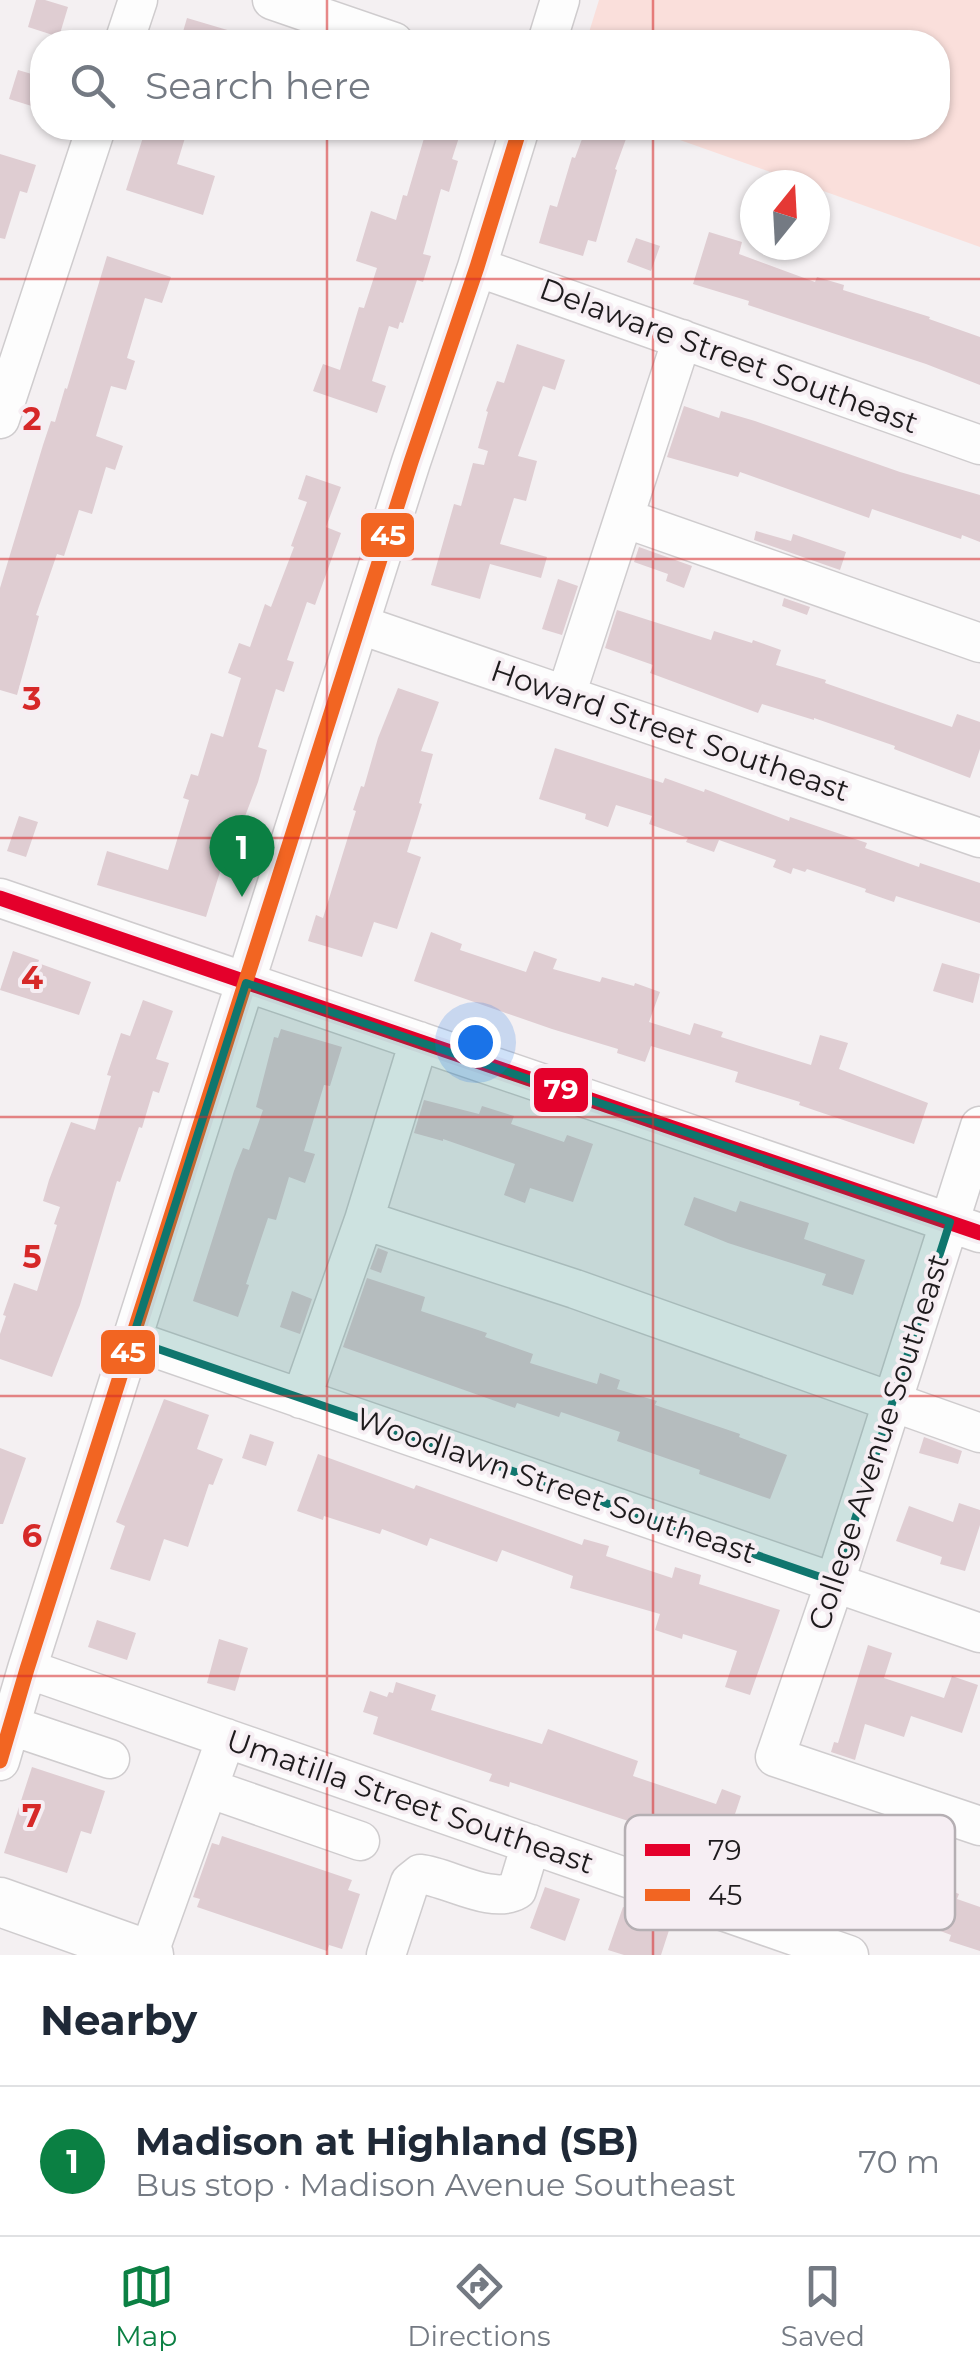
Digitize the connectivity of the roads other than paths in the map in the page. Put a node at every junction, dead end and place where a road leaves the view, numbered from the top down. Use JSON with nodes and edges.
{"nodes":[{"id":1,"x":138,"y":0,"type":"edge"},
{"id":2,"x":272,"y":0,"type":"edge"},
{"id":3,"x":560,"y":0,"type":"edge"},
{"id":4,"x":128,"y":30,"type":"edge"},
{"id":5,"x":359,"y":30,"type":"edge"},
{"id":6,"x":550,"y":30,"type":"edge"},
{"id":7,"x":92,"y":140,"type":"edge"},
{"id":8,"x":516,"y":140,"type":"edge"},
{"id":9,"x":477,"y":267,"type":"junction"},
{"id":10,"x":682,"y":339,"type":"junction"},
{"id":11,"x":0,"y":419,"type":"edge"},
{"id":12,"x":980,"y":445,"type":"edge"},
{"id":13,"x":624,"y":518,"type":"junction"},
{"id":14,"x":361,"y":625,"type":"junction"},
{"id":15,"x":980,"y":643,"type":"edge"},
{"id":16,"x":566,"y":695,"type":"junction"},
{"id":17,"x":980,"y":838,"type":"edge"},
{"id":18,"x":0,"y":898,"type":"edge"},
{"id":19,"x":246,"y":982,"type":"junction"},
{"id":20,"x":418,"y":1041,"type":"junction"},
{"id":21,"x":980,"y":1126,"type":"edge"},
{"id":22,"x":364,"y":1220,"type":"junction"},
{"id":23,"x":965,"y":1228,"type":"edge"},
{"id":24,"x":132,"y":1340,"type":"junction"},
{"id":25,"x":301,"y":1398,"type":"junction"},
{"id":26,"x":892,"y":1403,"type":"junction"},
{"id":27,"x":980,"y":1433,"type":"edge"},
{"id":28,"x":835,"y":1582,"type":"junction"},
{"id":29,"x":980,"y":1632,"type":"edge"},
{"id":30,"x":26,"y":1669,"type":"junction"},
{"id":31,"x":4,"y":1736,"type":"edge"},
{"id":32,"x":226,"y":1738,"type":"junction"},
{"id":33,"x":110,"y":1758,"type":"dead end"},
{"id":34,"x":208,"y":1788,"type":"junction"},
{"id":35,"x":948,"y":1815,"type":"edge"},
{"id":36,"x":955,"y":1817,"type":"edge"},
{"id":37,"x":980,"y":1826,"type":"edge"},
{"id":38,"x":360,"y":1841,"type":"dead end"},
{"id":39,"x":531,"y":1844,"type":"junction"},
{"id":40,"x":625,"y":1877,"type":"edge"},
{"id":41,"x":0,"y":1902,"type":"edge"},
{"id":42,"x":777,"y":1930,"type":"edge"},
{"id":43,"x":148,"y":1955,"type":"edge"},
{"id":44,"x":386,"y":1955,"type":"edge"},
{"id":45,"x":849,"y":1955,"type":"edge"}],
"edges":[{"from":1,"to":4,"type":"street"},
{"from":2,"to":5,"type":"street"},
{"from":3,"to":6,"type":"street"},
{"from":7,"to":11,"type":"street"},
{"from":8,"to":9,"type":"street"},
{"from":9,"to":10,"type":"street","name":"Delaware Street Southeast"},
{"from":9,"to":14,"type":"street"},
{"from":10,"to":12,"type":"street","name":"Delaware Street Southeast"},
{"from":10,"to":13,"type":"street"},
{"from":13,"to":15,"type":"street"},
{"from":13,"to":16,"type":"street"},
{"from":14,"to":16,"type":"street","name":"Howard Street Southeast"},
{"from":14,"to":19,"type":"street"},
{"from":16,"to":17,"type":"street","name":"Howard Street Southeast"},
{"from":18,"to":19,"type":"street"},
{"from":19,"to":20,"type":"street"},
{"from":19,"to":24,"type":"street"},
{"from":20,"to":22,"type":"street"},
{"from":20,"to":23,"type":"street"},
{"from":21,"to":23,"type":"street","name":"College Avenue Southeast"},
{"from":22,"to":25,"type":"street"},
{"from":22,"to":26,"type":"street"},
{"from":23,"to":26,"type":"street","name":"College Avenue Southeast"},
{"from":24,"to":25,"type":"street","name":"Woodlawn Street Southeast"},
{"from":24,"to":30,"type":"street"},
{"from":25,"to":28,"type":"street","name":"Woodlawn Street Southeast"},
{"from":26,"to":27,"type":"street"},
{"from":26,"to":28,"type":"street","name":"College Avenue Southeast"},
{"from":28,"to":29,"type":"street","name":"Woodlawn Street Southeast"},
{"from":28,"to":35,"type":"street","name":"College Avenue Southeast"},
{"from":30,"to":31,"type":"street"},
{"from":30,"to":32,"type":"street","name":"Umatilla Street Southeast"},
{"from":31,"to":33,"type":"street"},
{"from":32,"to":34,"type":"street"},
{"from":32,"to":39,"type":"street","name":"Umatilla Street Southeast"},
{"from":34,"to":38,"type":"street"},
{"from":34,"to":43,"type":"street"},
{"from":36,"to":37,"type":"street","name":"College Avenue Southeast"},
{"from":39,"to":40,"type":"street","name":"Umatilla Street Southeast"},
{"from":39,"to":44,"type":"street"},
{"from":41,"to":43,"type":"main road"},
{"from":42,"to":45,"type":"street","name":"Umatilla Street Southeast"}]}
